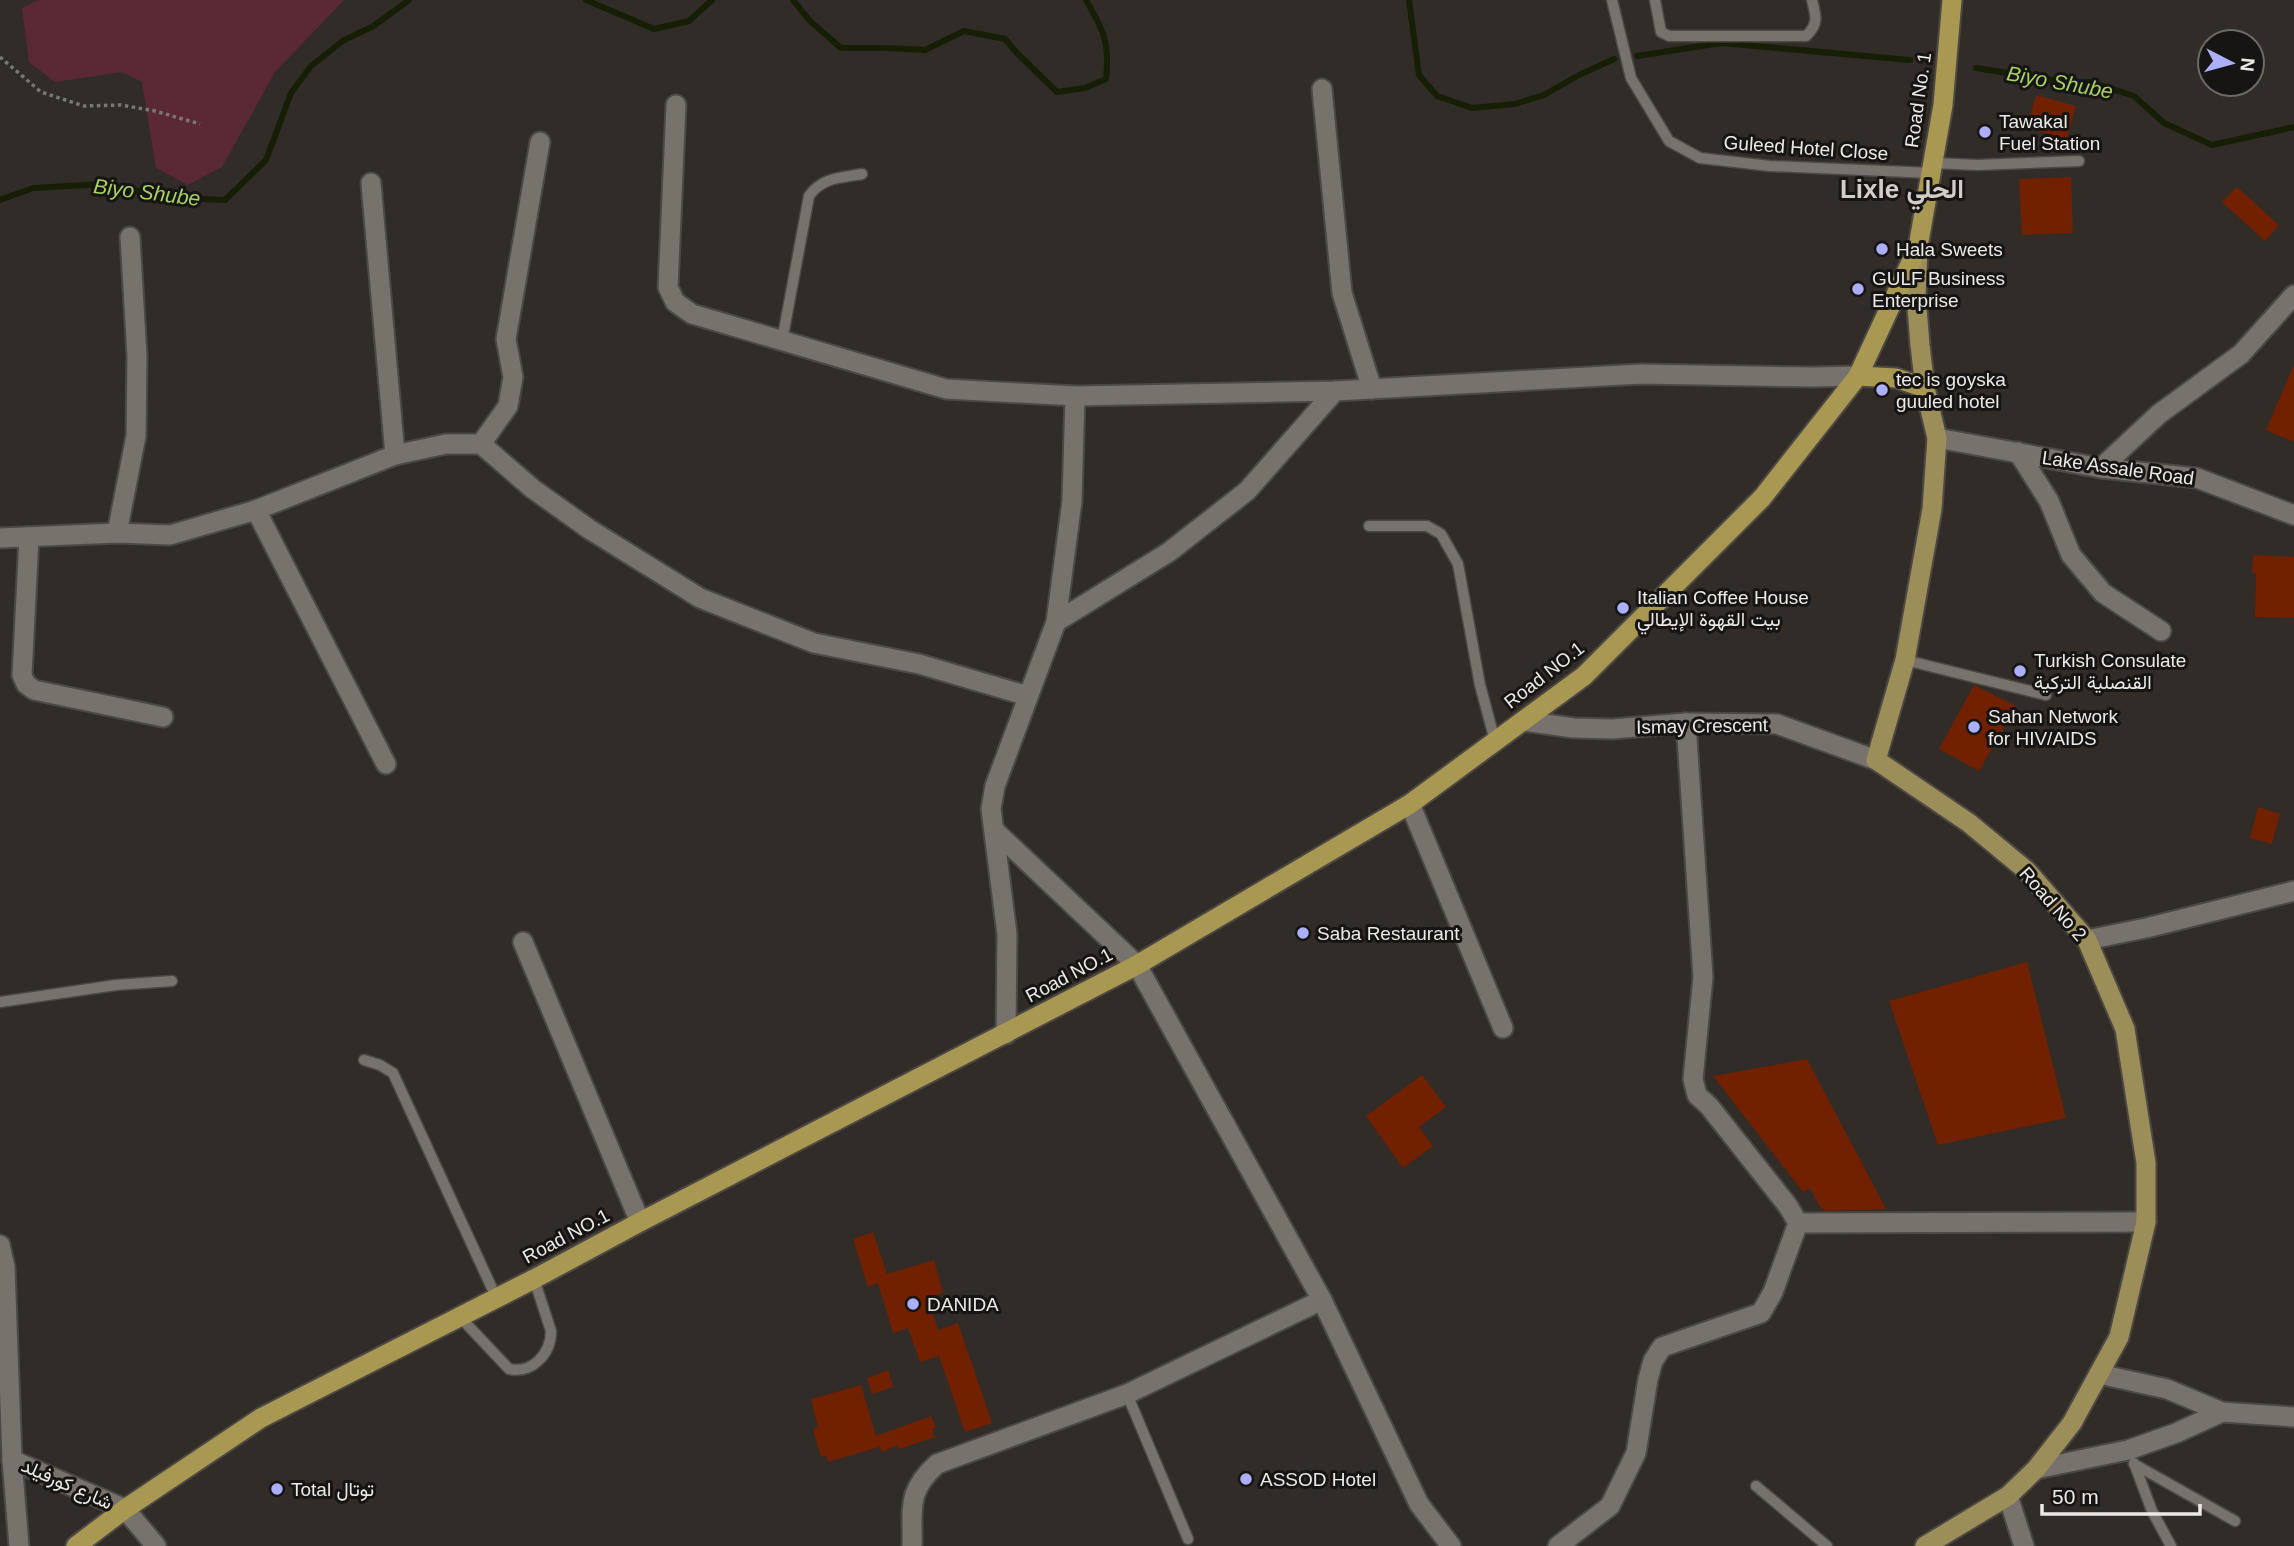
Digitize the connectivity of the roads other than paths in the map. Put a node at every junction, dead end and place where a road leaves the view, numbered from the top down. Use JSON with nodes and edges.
{"nodes":[{"id":1,"x":1612,"y":0,"type":"edge"},
{"id":2,"x":1655,"y":0,"type":"edge"},
{"id":3,"x":1812,"y":0,"type":"edge"},
{"id":4,"x":1952,"y":0,"type":"edge"},
{"id":5,"x":1322,"y":89,"type":"dead end"},
{"id":6,"x":676,"y":105,"type":"dead end"},
{"id":7,"x":540,"y":142,"type":"dead end"},
{"id":8,"x":2079,"y":160,"type":"dead end"},
{"id":9,"x":1931,"y":168,"type":"junction"},
{"id":10,"x":862,"y":174,"type":"dead end"},
{"id":11,"x":371,"y":183,"type":"dead end"},
{"id":12,"x":130,"y":237,"type":"dead end"},
{"id":13,"x":1918,"y":247,"type":"junction"},
{"id":14,"x":2294,"y":295,"type":"edge"},
{"id":15,"x":782,"y":341,"type":"junction"},
{"id":16,"x":1858,"y":376,"type":"junction"},
{"id":17,"x":1925,"y":388,"type":"junction"},
{"id":18,"x":1372,"y":389,"type":"junction"},
{"id":19,"x":1335,"y":391,"type":"junction"},
{"id":20,"x":1075,"y":396,"type":"junction"},
{"id":21,"x":1937,"y":438,"type":"junction"},
{"id":22,"x":481,"y":444,"type":"junction"},
{"id":23,"x":2018,"y":452,"type":"junction"},
{"id":24,"x":395,"y":455,"type":"junction"},
{"id":25,"x":2101,"y":468,"type":"junction"},
{"id":26,"x":256,"y":510,"type":"junction"},
{"id":27,"x":2294,"y":515,"type":"edge"},
{"id":28,"x":1369,"y":526,"type":"dead end"},
{"id":29,"x":117,"y":533,"type":"junction"},
{"id":30,"x":29,"y":537,"type":"junction"},
{"id":31,"x":0,"y":538,"type":"edge"},
{"id":32,"x":1056,"y":622,"type":"junction"},
{"id":33,"x":2161,"y":631,"type":"dead end"},
{"id":34,"x":1905,"y":660,"type":"junction"},
{"id":35,"x":2046,"y":695,"type":"dead end"},
{"id":36,"x":1028,"y":696,"type":"junction"},
{"id":37,"x":163,"y":717,"type":"dead end"},
{"id":38,"x":1522,"y":721,"type":"junction"},
{"id":39,"x":1686,"y":723,"type":"junction"},
{"id":40,"x":1495,"y":741,"type":"junction"},
{"id":41,"x":1876,"y":760,"type":"junction"},
{"id":42,"x":386,"y":764,"type":"dead end"},
{"id":43,"x":1410,"y":804,"type":"junction"},
{"id":44,"x":995,"y":831,"type":"junction"},
{"id":45,"x":2294,"y":891,"type":"edge"},
{"id":46,"x":2087,"y":940,"type":"junction"},
{"id":47,"x":523,"y":942,"type":"dead end"},
{"id":48,"x":1137,"y":965,"type":"junction"},
{"id":49,"x":172,"y":981,"type":"dead end"},
{"id":50,"x":0,"y":1002,"type":"edge"},
{"id":51,"x":1503,"y":1028,"type":"dead end"},
{"id":52,"x":1006,"y":1034,"type":"junction"},
{"id":53,"x":365,"y":1060,"type":"dead end"},
{"id":54,"x":640,"y":1222,"type":"junction"},
{"id":55,"x":2146,"y":1222,"type":"junction"},
{"id":56,"x":1798,"y":1223,"type":"junction"},
{"id":57,"x":0,"y":1245,"type":"edge"},
{"id":58,"x":2,"y":1268,"type":"edge"},
{"id":59,"x":534,"y":1279,"type":"junction"},
{"id":60,"x":496,"y":1297,"type":"junction"},
{"id":61,"x":1322,"y":1300,"type":"junction"},
{"id":62,"x":459,"y":1316,"type":"junction"},
{"id":63,"x":5,"y":1354,"type":"edge"},
{"id":64,"x":2099,"y":1374,"type":"junction"},
{"id":65,"x":1127,"y":1394,"type":"junction"},
{"id":66,"x":2222,"y":1412,"type":"junction"},
{"id":67,"x":2294,"y":1417,"type":"edge"},
{"id":68,"x":2131,"y":1457,"type":"junction"},
{"id":69,"x":12,"y":1460,"type":"junction"},
{"id":70,"x":2036,"y":1469,"type":"junction"},
{"id":71,"x":1756,"y":1486,"type":"dead end"},
{"id":72,"x":2008,"y":1496,"type":"junction"},
{"id":73,"x":125,"y":1509,"type":"junction"},
{"id":74,"x":2235,"y":1521,"type":"dead end"},
{"id":75,"x":1188,"y":1539,"type":"dead end"},
{"id":76,"x":19,"y":1546,"type":"edge"},
{"id":77,"x":76,"y":1546,"type":"edge"},
{"id":78,"x":156,"y":1546,"type":"edge"},
{"id":79,"x":912,"y":1546,"type":"edge"},
{"id":80,"x":1451,"y":1546,"type":"edge"},
{"id":81,"x":1558,"y":1546,"type":"edge"},
{"id":82,"x":1827,"y":1546,"type":"edge"},
{"id":83,"x":1925,"y":1546,"type":"edge"},
{"id":84,"x":2024,"y":1546,"type":"edge"},
{"id":85,"x":2171,"y":1546,"type":"edge"}],
"edges":[{"from":1,"to":9,"type":"lane","name":"Guleed Hotel Close"},
{"from":2,"to":3,"type":"lane"},
{"from":4,"to":9,"type":"highway","name":"Road No. 1"},
{"from":5,"to":18,"type":"street"},
{"from":6,"to":15,"type":"street"},
{"from":7,"to":22,"type":"street"},
{"from":8,"to":9,"type":"lane","name":"Guleed Hotel Close"},
{"from":9,"to":13,"type":"highway","name":"Road No. 1"},
{"from":10,"to":15,"type":"lane"},
{"from":11,"to":24,"type":"street"},
{"from":12,"to":29,"type":"street"},
{"from":13,"to":16,"type":"highway","name":"Road NO.1"},
{"from":13,"to":17,"type":"main road"},
{"from":14,"to":25,"type":"street"},
{"from":15,"to":20,"type":"street"},
{"from":16,"to":17,"type":"highway"},
{"from":16,"to":18,"type":"street"},
{"from":16,"to":38,"type":"highway","name":"Road NO.1"},
{"from":17,"to":21,"type":"main road"},
{"from":18,"to":19,"type":"street"},
{"from":19,"to":20,"type":"street"},
{"from":19,"to":32,"type":"street"},
{"from":20,"to":32,"type":"street"},
{"from":21,"to":23,"type":"street","name":"Lake Assale Road"},
{"from":21,"to":34,"type":"main road"},
{"from":22,"to":24,"type":"street"},
{"from":22,"to":36,"type":"street"},
{"from":23,"to":25,"type":"street","name":"Lake Assale Road"},
{"from":23,"to":33,"type":"street"},
{"from":24,"to":26,"type":"street"},
{"from":25,"to":27,"type":"street","name":"Lake Assale Road"},
{"from":26,"to":29,"type":"street"},
{"from":26,"to":42,"type":"street"},
{"from":28,"to":40,"type":"lane"},
{"from":29,"to":30,"type":"street"},
{"from":30,"to":31,"type":"street"},
{"from":30,"to":37,"type":"street"},
{"from":32,"to":36,"type":"street"},
{"from":34,"to":35,"type":"lane"},
{"from":34,"to":41,"type":"main road"},
{"from":36,"to":44,"type":"street"},
{"from":38,"to":39,"type":"street","name":"Ismay Crescent"},
{"from":38,"to":40,"type":"highway","name":"Road NO.1"},
{"from":39,"to":41,"type":"street","name":"Ismay Crescent"},
{"from":39,"to":56,"type":"street"},
{"from":40,"to":43,"type":"highway","name":"Road NO.1"},
{"from":41,"to":46,"type":"main road","name":"Road No 2"},
{"from":43,"to":48,"type":"highway","name":"Road NO.1"},
{"from":43,"to":51,"type":"street"},
{"from":44,"to":48,"type":"street"},
{"from":44,"to":52,"type":"street"},
{"from":45,"to":46,"type":"street"},
{"from":46,"to":55,"type":"main road","name":"Road No 2"},
{"from":47,"to":54,"type":"street"},
{"from":48,"to":52,"type":"highway","name":"Road NO.1"},
{"from":48,"to":61,"type":"street"},
{"from":49,"to":50,"type":"lane"},
{"from":52,"to":54,"type":"highway","name":"Road NO.1"},
{"from":53,"to":60,"type":"lane"},
{"from":54,"to":59,"type":"highway","name":"Road NO.1"},
{"from":55,"to":56,"type":"street"},
{"from":55,"to":64,"type":"main road","name":"Road No 2"},
{"from":56,"to":81,"type":"street"},
{"from":57,"to":58,"type":"street"},
{"from":58,"to":63,"type":"street"},
{"from":59,"to":60,"type":"highway","name":"Road NO.1"},
{"from":59,"to":62,"type":"lane"},
{"from":60,"to":62,"type":"highway","name":"Road NO.1"},
{"from":61,"to":65,"type":"street"},
{"from":61,"to":80,"type":"street"},
{"from":62,"to":73,"type":"highway","name":"Road NO.1"},
{"from":63,"to":69,"type":"street"},
{"from":64,"to":66,"type":"street"},
{"from":64,"to":70,"type":"main road","name":"Road No 2"},
{"from":65,"to":75,"type":"lane"},
{"from":65,"to":79,"type":"street"},
{"from":66,"to":67,"type":"street"},
{"from":66,"to":68,"type":"street"},
{"from":68,"to":70,"type":"street"},
{"from":68,"to":74,"type":"lane"},
{"from":68,"to":85,"type":"lane"},
{"from":69,"to":73,"type":"street","name":"شارع كورفيلد"},
{"from":69,"to":76,"type":"street","name":"شارع كورفيلد"},
{"from":70,"to":72,"type":"main road","name":"Road No 2"},
{"from":71,"to":82,"type":"lane"},
{"from":72,"to":83,"type":"main road","name":"Road No 2"},
{"from":72,"to":84,"type":"street"},
{"from":73,"to":77,"type":"highway","name":"Road NO.1"},
{"from":73,"to":78,"type":"street"}]}
